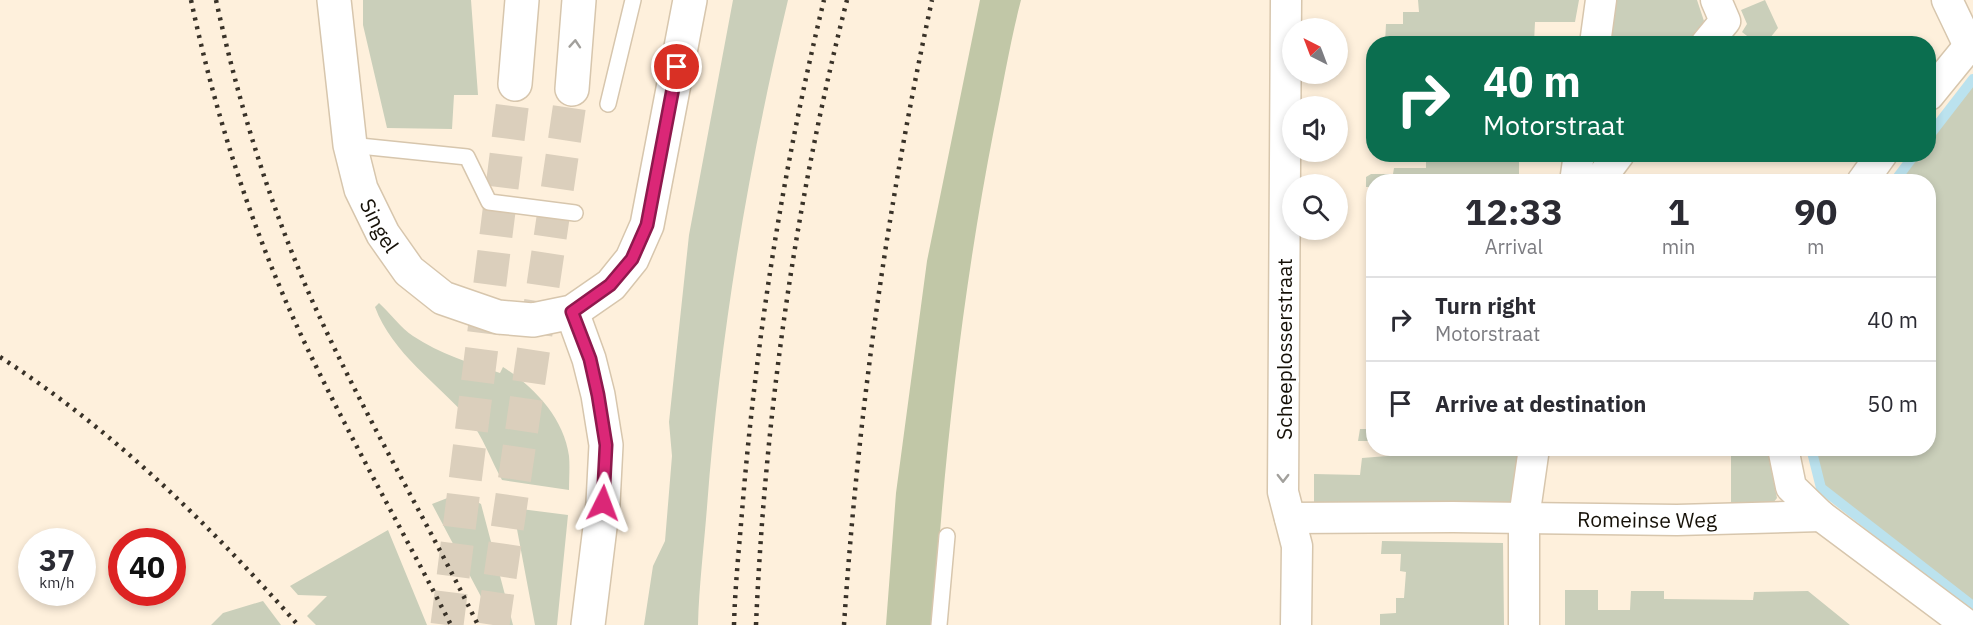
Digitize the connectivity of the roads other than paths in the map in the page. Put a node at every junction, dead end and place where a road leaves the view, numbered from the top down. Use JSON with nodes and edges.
{"nodes":[{"id":1,"x":334,"y":0,"type":"edge"},
{"id":2,"x":522,"y":0,"type":"edge"},
{"id":3,"x":579,"y":0,"type":"edge"},
{"id":4,"x":633,"y":0,"type":"edge"},
{"id":5,"x":690,"y":0,"type":"edge"},
{"id":6,"x":1286,"y":0,"type":"edge"},
{"id":7,"x":1601,"y":0,"type":"edge"},
{"id":8,"x":1716,"y":0,"type":"edge"},
{"id":9,"x":1947,"y":0,"type":"edge"},
{"id":10,"x":1596,"y":36,"type":"edge"},
{"id":11,"x":1713,"y":36,"type":"edge"},
{"id":12,"x":1971,"y":45,"type":"edge"},
{"id":13,"x":515,"y":84,"type":"tunnel mouth"},
{"id":14,"x":1936,"y":87,"type":"edge"},
{"id":15,"x":572,"y":89,"type":"tunnel mouth"},
{"id":16,"x":608,"y":104,"type":"dead end"},
{"id":17,"x":350,"y":145,"type":"junction"},
{"id":18,"x":575,"y":213,"type":"dead end"},
{"id":19,"x":572,"y":312,"type":"junction"},
{"id":20,"x":1533,"y":456,"type":"edge"},
{"id":21,"x":1785,"y":456,"type":"edge"},
{"id":22,"x":1821,"y":516,"type":"junction"},
{"id":23,"x":1290,"y":518,"type":"junction"},
{"id":24,"x":1524,"y":518,"type":"junction"},
{"id":25,"x":946,"y":536,"type":"dead end"},
{"id":26,"x":588,"y":625,"type":"edge"},
{"id":27,"x":939,"y":625,"type":"edge"},
{"id":28,"x":1296,"y":625,"type":"edge"},
{"id":29,"x":1524,"y":625,"type":"edge"},
{"id":30,"x":1967,"y":625,"type":"edge"}],
"edges":[{"from":1,"to":17,"type":"main road","name":"Singel"},
{"from":2,"to":13,"type":"main road"},
{"from":15,"to":3,"type":"main road","one_way":true},
{"from":4,"to":16,"type":"lane"},
{"from":5,"to":19,"type":"main road"},
{"from":6,"to":23,"type":"street","name":"Scheeplosserstraat","one_way":true},
{"from":7,"to":10,"type":"street"},
{"from":8,"to":11,"type":"street"},
{"from":9,"to":12,"type":"street"},
{"from":12,"to":14,"type":"street"},
{"from":17,"to":18,"type":"lane"},
{"from":17,"to":19,"type":"main road","name":"Singel"},
{"from":19,"to":26,"type":"main road"},
{"from":20,"to":24,"type":"street"},
{"from":21,"to":22,"type":"street"},
{"from":22,"to":24,"type":"street","name":"Romeinse Weg"},
{"from":22,"to":30,"type":"street"},
{"from":23,"to":24,"type":"street","name":"Romeinse Weg"},
{"from":23,"to":28,"type":"street","name":"Scheeplosserstraat"},
{"from":24,"to":29,"type":"street"},
{"from":25,"to":27,"type":"lane"}]}
